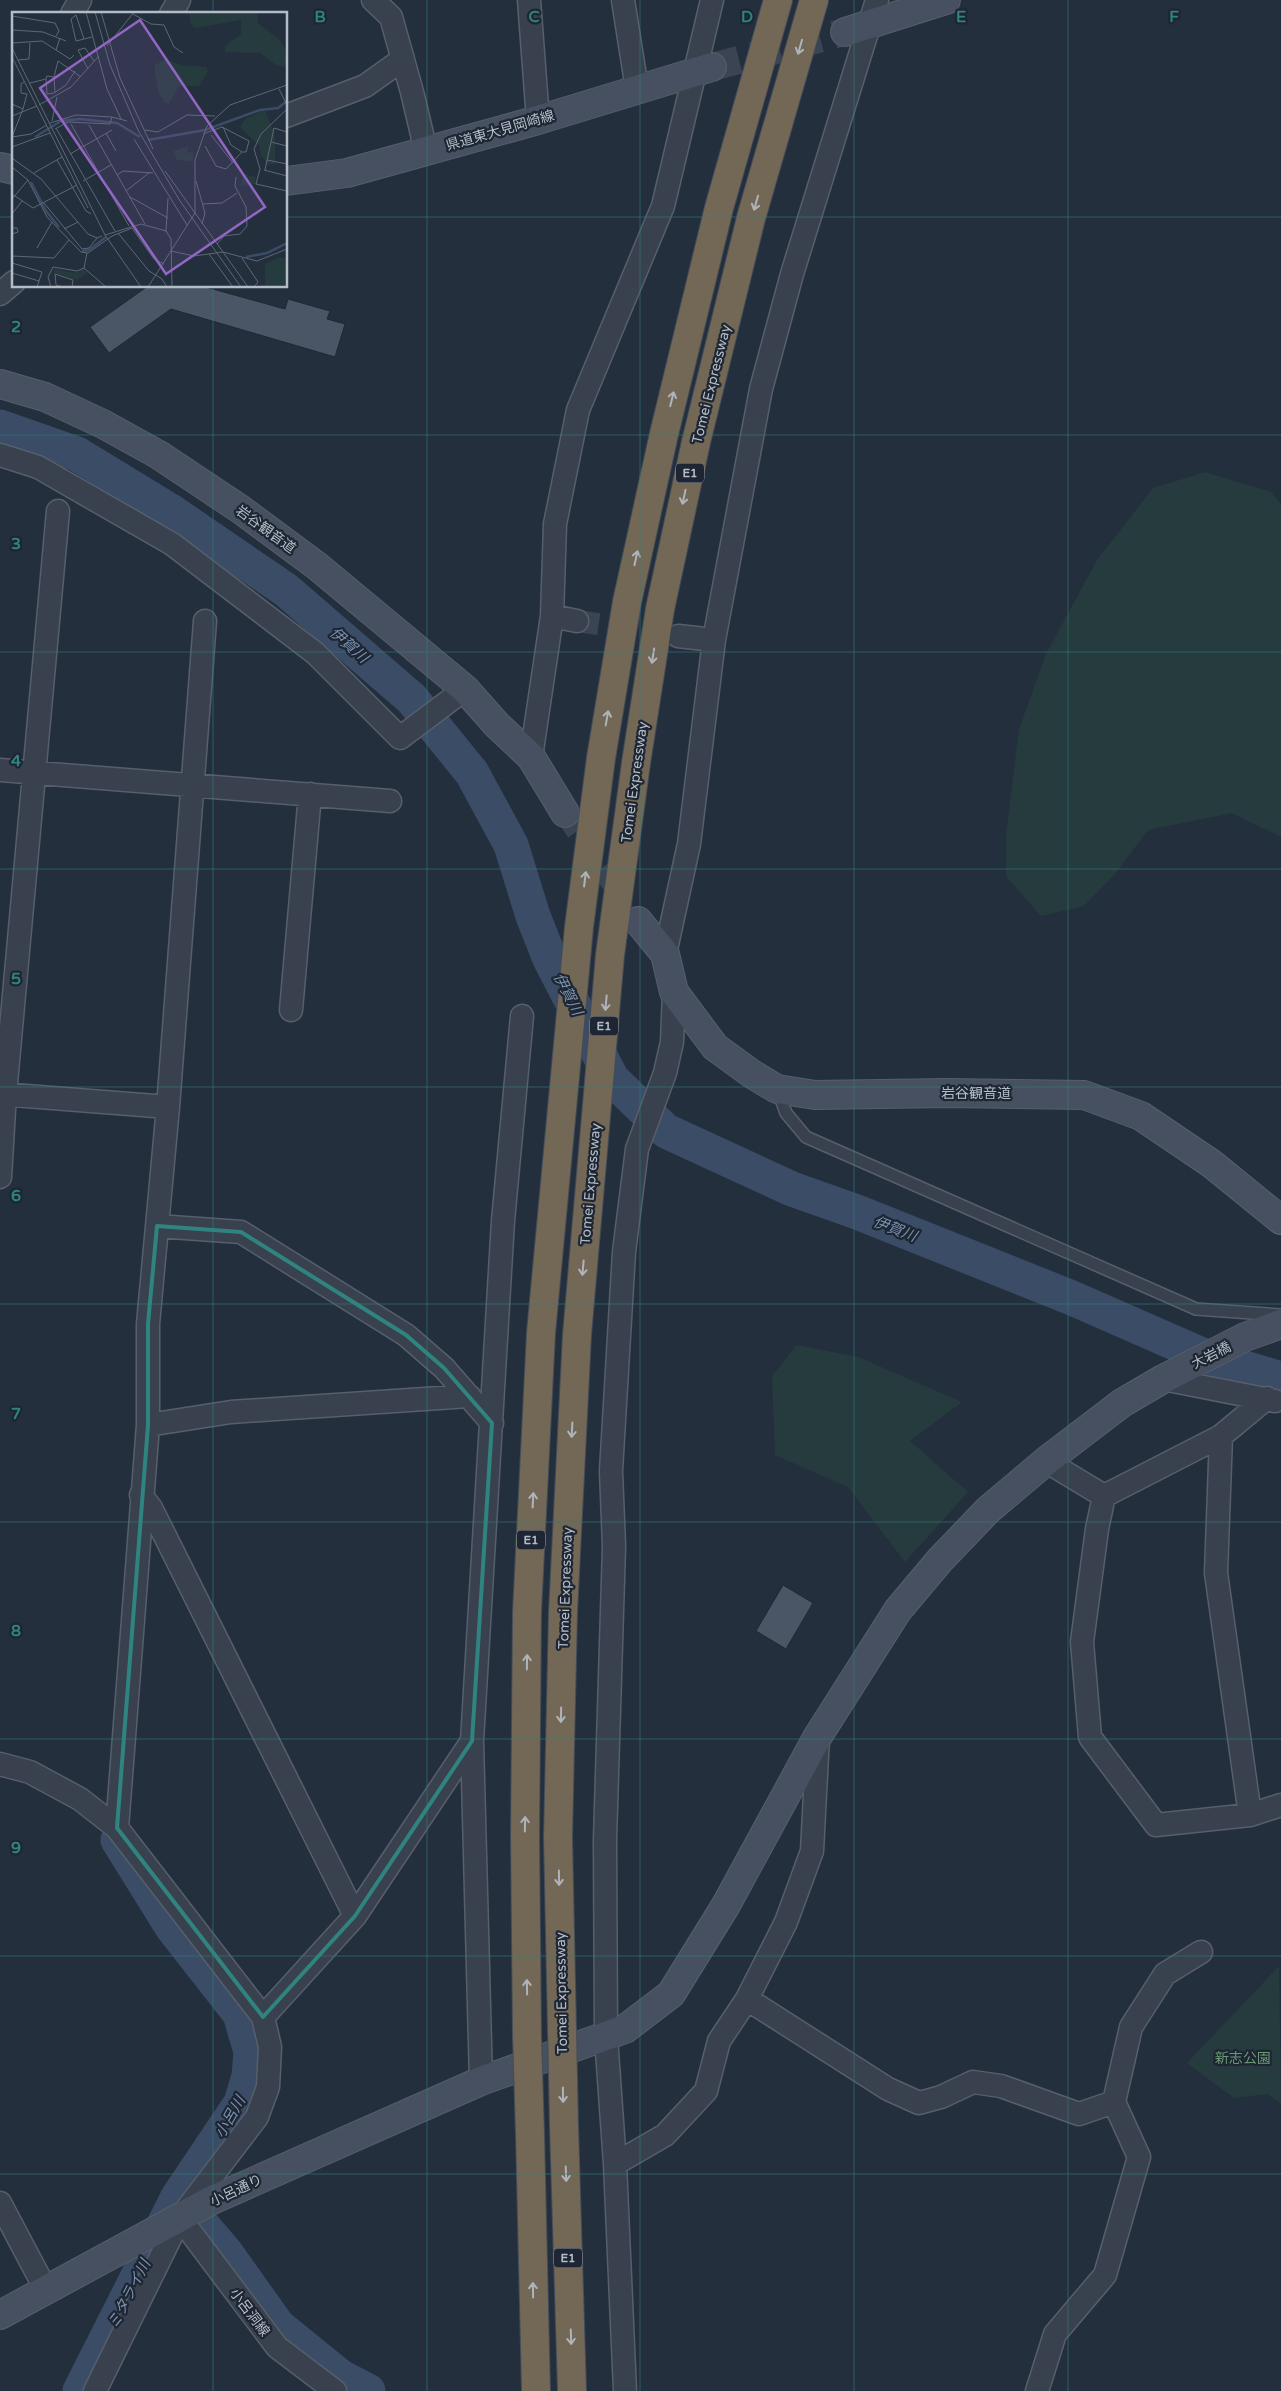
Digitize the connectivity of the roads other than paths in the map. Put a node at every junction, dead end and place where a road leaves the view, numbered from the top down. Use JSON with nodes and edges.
{"nodes":[{"id":1,"x":80,"y":0,"type":"edge"},
{"id":2,"x":179,"y":0,"type":"edge"},
{"id":3,"x":373,"y":0,"type":"edge"},
{"id":4,"x":529,"y":0,"type":"edge"},
{"id":5,"x":623,"y":0,"type":"edge"},
{"id":6,"x":712,"y":0,"type":"edge"},
{"id":7,"x":778,"y":0,"type":"edge"},
{"id":8,"x":814,"y":0,"type":"edge"},
{"id":9,"x":946,"y":0,"type":"edge"},
{"id":10,"x":73,"y":12,"type":"edge"},
{"id":11,"x":172,"y":12,"type":"edge"},
{"id":12,"x":864,"y":18,"type":"edge"},
{"id":13,"x":403,"y":59,"type":"junction"},
{"id":14,"x":703,"y":69,"type":"junction"},
{"id":15,"x":638,"y":89,"type":"junction"},
{"id":16,"x":288,"y":115,"type":"edge"},
{"id":17,"x":538,"y":120,"type":"junction"},
{"id":18,"x":426,"y":151,"type":"junction"},
{"id":19,"x":288,"y":182,"type":"edge"},
{"id":20,"x":12,"y":284,"type":"edge"},
{"id":21,"x":0,"y":294,"type":"edge"},
{"id":22,"x":0,"y":384,"type":"edge"},
{"id":23,"x":0,"y":455,"type":"edge"},
{"id":24,"x":58,"y":511,"type":"dead end"},
{"id":25,"x":552,"y":616,"type":"junction"},
{"id":26,"x":205,"y":621,"type":"dead end"},
{"id":27,"x":577,"y":621,"type":"tunnel mouth"},
{"id":28,"x":678,"y":636,"type":"tunnel mouth"},
{"id":29,"x":714,"y":640,"type":"junction"},
{"id":30,"x":455,"y":697,"type":"junction"},
{"id":31,"x":531,"y":757,"type":"junction"},
{"id":32,"x":0,"y":770,"type":"edge"},
{"id":33,"x":34,"y":772,"type":"junction"},
{"id":34,"x":192,"y":785,"type":"junction"},
{"id":35,"x":310,"y":794,"type":"junction"},
{"id":36,"x":390,"y":801,"type":"dead end"},
{"id":37,"x":565,"y":813,"type":"tunnel mouth"},
{"id":38,"x":638,"y":921,"type":"tunnel mouth"},
{"id":39,"x":665,"y":954,"type":"junction"},
{"id":40,"x":674,"y":992,"type":"junction"},
{"id":41,"x":291,"y":1010,"type":"dead end"},
{"id":42,"x":522,"y":1016,"type":"dead end"},
{"id":43,"x":777,"y":1089,"type":"junction"},
{"id":44,"x":3,"y":1094,"type":"edge"},
{"id":45,"x":168,"y":1108,"type":"junction"},
{"id":46,"x":0,"y":1176,"type":"edge"},
{"id":47,"x":1281,"y":1220,"type":"edge"},
{"id":48,"x":158,"y":1226,"type":"junction"},
{"id":49,"x":1281,"y":1315,"type":"edge"},
{"id":50,"x":1281,"y":1324,"type":"edge"},
{"id":51,"x":1170,"y":1375,"type":"junction"},
{"id":52,"x":469,"y":1396,"type":"junction"},
{"id":53,"x":1274,"y":1400,"type":"edge"},
{"id":54,"x":492,"y":1423,"type":"junction"},
{"id":55,"x":148,"y":1425,"type":"junction"},
{"id":56,"x":1221,"y":1436,"type":"junction"},
{"id":57,"x":1046,"y":1462,"type":"junction"},
{"id":58,"x":141,"y":1495,"type":"junction"},
{"id":59,"x":1104,"y":1496,"type":"junction"},
{"id":60,"x":818,"y":1736,"type":"junction"},
{"id":61,"x":472,"y":1741,"type":"junction"},
{"id":62,"x":0,"y":1764,"type":"edge"},
{"id":63,"x":1281,"y":1805,"type":"edge"},
{"id":64,"x":1250,"y":1815,"type":"junction"},
{"id":65,"x":116,"y":1828,"type":"junction"},
{"id":66,"x":355,"y":1916,"type":"junction"},
{"id":67,"x":1201,"y":1952,"type":"dead end"},
{"id":68,"x":747,"y":1999,"type":"junction"},
{"id":69,"x":263,"y":2017,"type":"junction"},
{"id":70,"x":606,"y":2037,"type":"junction"},
{"id":71,"x":480,"y":2081,"type":"junction"},
{"id":72,"x":1114,"y":2102,"type":"junction"},
{"id":73,"x":615,"y":2164,"type":"junction"},
{"id":74,"x":0,"y":2203,"type":"edge"},
{"id":75,"x":180,"y":2218,"type":"junction"},
{"id":76,"x":46,"y":2290,"type":"junction"},
{"id":77,"x":0,"y":2316,"type":"edge"},
{"id":78,"x":95,"y":2391,"type":"edge"},
{"id":79,"x":335,"y":2391,"type":"edge"},
{"id":80,"x":536,"y":2391,"type":"edge"},
{"id":81,"x":572,"y":2391,"type":"edge"},
{"id":82,"x":625,"y":2391,"type":"edge"},
{"id":83,"x":1037,"y":2391,"type":"edge"}],
"edges":[{"from":1,"to":10,"type":"street"},
{"from":2,"to":11,"type":"street"},
{"from":3,"to":13,"type":"street"},
{"from":4,"to":17,"type":"street"},
{"from":5,"to":15,"type":"street"},
{"from":6,"to":14,"type":"street"},
{"from":80,"to":7,"type":"highway","number":"E1","one_way":true,"bridge":true},
{"from":8,"to":81,"type":"highway","name":"Tomei Expressway","number":"E1","one_way":true,"bridge":true},
{"from":9,"to":12,"type":"street"},
{"from":12,"to":29,"type":"street"},
{"from":13,"to":16,"type":"street"},
{"from":13,"to":18,"type":"street"},
{"from":14,"to":15,"type":"street","name":"県道東大見岡崎線"},
{"from":14,"to":25,"type":"street"},
{"from":15,"to":17,"type":"street","name":"県道東大見岡崎線"},
{"from":17,"to":18,"type":"street","name":"県道東大見岡崎線"},
{"from":18,"to":19,"type":"street","name":"県道東大見岡崎線"},
{"from":20,"to":21,"type":"street"},
{"from":22,"to":30,"type":"street","name":"岩谷観音道"},
{"from":23,"to":30,"type":"street"},
{"from":24,"to":33,"type":"street"},
{"from":25,"to":27,"type":"street"},
{"from":25,"to":31,"type":"street"},
{"from":26,"to":34,"type":"street"},
{"from":28,"to":29,"type":"street"},
{"from":29,"to":39,"type":"street"},
{"from":30,"to":31,"type":"street","name":"岩谷観音道"},
{"from":31,"to":37,"type":"street","name":"岩谷観音道"},
{"from":32,"to":33,"type":"street"},
{"from":33,"to":34,"type":"street"},
{"from":33,"to":44,"type":"street"},
{"from":34,"to":35,"type":"street"},
{"from":34,"to":45,"type":"street"},
{"from":35,"to":36,"type":"street"},
{"from":35,"to":41,"type":"street"},
{"from":38,"to":39,"type":"street"},
{"from":39,"to":40,"type":"street"},
{"from":40,"to":43,"type":"street","name":"岩谷観音道"},
{"from":40,"to":70,"type":"street"},
{"from":42,"to":54,"type":"street"},
{"from":43,"to":47,"type":"street","name":"岩谷観音道"},
{"from":43,"to":49,"type":"lane"},
{"from":44,"to":45,"type":"street"},
{"from":44,"to":46,"type":"street"},
{"from":45,"to":48,"type":"street"},
{"from":48,"to":52,"type":"street"},
{"from":48,"to":55,"type":"street"},
{"from":50,"to":51,"type":"street","name":"大岩橋"},
{"from":51,"to":53,"type":"street"},
{"from":51,"to":57,"type":"street","name":"大岩橋"},
{"from":52,"to":54,"type":"street"},
{"from":52,"to":55,"type":"street"},
{"from":53,"to":56,"type":"street"},
{"from":54,"to":61,"type":"street"},
{"from":55,"to":58,"type":"street"},
{"from":56,"to":59,"type":"street"},
{"from":56,"to":64,"type":"street"},
{"from":57,"to":59,"type":"street"},
{"from":57,"to":60,"type":"street","name":"大岩橋"},
{"from":58,"to":65,"type":"street"},
{"from":58,"to":66,"type":"street"},
{"from":59,"to":64,"type":"street"},
{"from":60,"to":68,"type":"street"},
{"from":60,"to":70,"type":"street","name":"小呂通り"},
{"from":61,"to":66,"type":"street"},
{"from":61,"to":71,"type":"street"},
{"from":62,"to":65,"type":"street"},
{"from":63,"to":64,"type":"street"},
{"from":65,"to":69,"type":"street"},
{"from":66,"to":69,"type":"street"},
{"from":67,"to":72,"type":"street"},
{"from":68,"to":72,"type":"street"},
{"from":68,"to":73,"type":"street"},
{"from":69,"to":75,"type":"street"},
{"from":70,"to":71,"type":"street","name":"小呂通り"},
{"from":70,"to":73,"type":"street"},
{"from":71,"to":75,"type":"street","name":"小呂通り"},
{"from":72,"to":83,"type":"street"},
{"from":73,"to":82,"type":"street"},
{"from":74,"to":76,"type":"street"},
{"from":75,"to":76,"type":"street","name":"小呂通り"},
{"from":75,"to":78,"type":"street"},
{"from":75,"to":79,"type":"street","name":"小呂洞線"},
{"from":76,"to":77,"type":"street","name":"小呂通り"}]}
